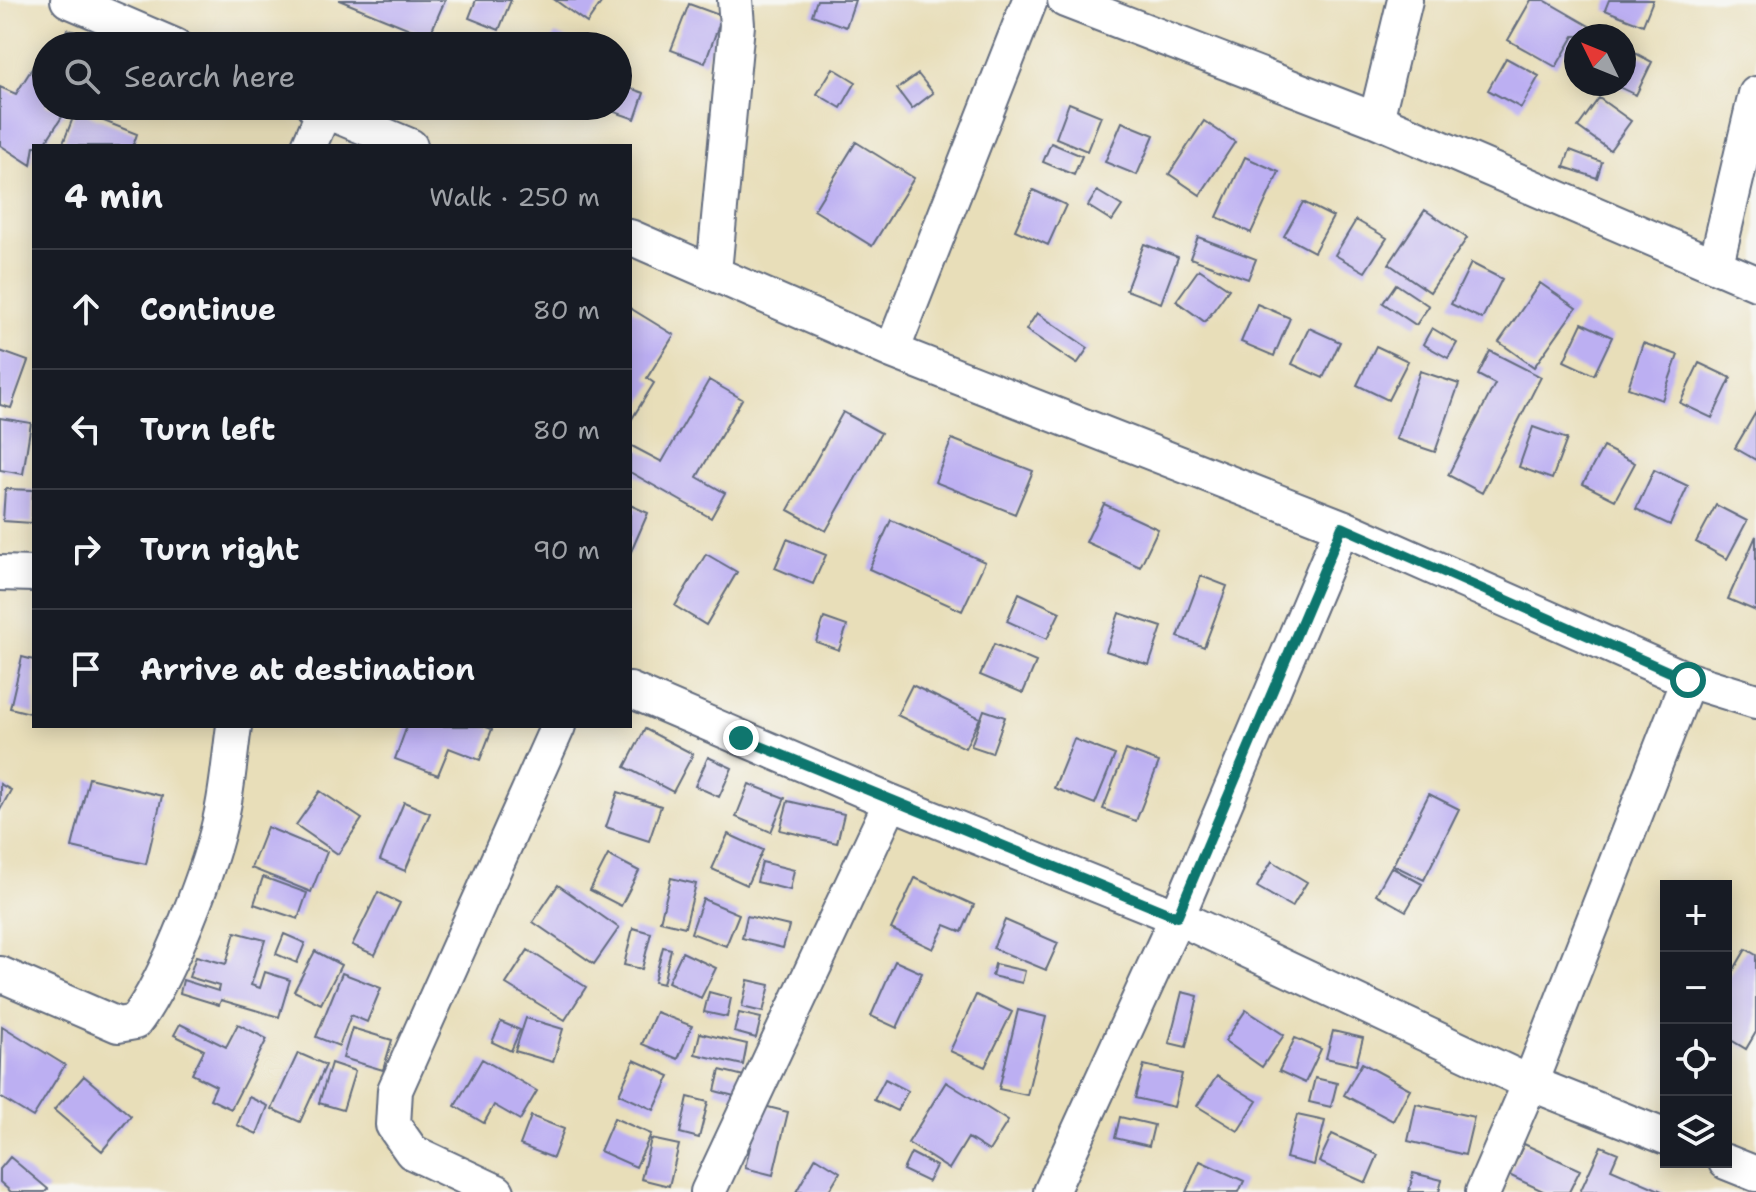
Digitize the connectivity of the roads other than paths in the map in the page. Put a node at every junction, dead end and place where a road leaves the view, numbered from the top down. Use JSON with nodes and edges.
{"nodes":[{"id":1,"x":735,"y":0,"type":"edge"},
{"id":2,"x":1030,"y":0,"type":"edge"},
{"id":3,"x":1065,"y":0,"type":"edge"},
{"id":4,"x":1405,"y":0,"type":"edge"},
{"id":5,"x":83,"y":3,"type":"edge"},
{"id":6,"x":145,"y":32,"type":"edge"},
{"id":7,"x":1756,"y":94,"type":"edge"},
{"id":8,"x":316,"y":120,"type":"edge"},
{"id":9,"x":348,"y":120,"type":"edge"},
{"id":10,"x":1376,"y":120,"type":"junction"},
{"id":11,"x":310,"y":144,"type":"edge"},
{"id":12,"x":405,"y":144,"type":"edge"},
{"id":13,"x":632,"y":238,"type":"edge"},
{"id":14,"x":1716,"y":264,"type":"junction"},
{"id":15,"x":714,"y":272,"type":"junction"},
{"id":16,"x":1756,"y":283,"type":"edge"},
{"id":17,"x":892,"y":351,"type":"junction"},
{"id":18,"x":1342,"y":527,"type":"junction"},
{"id":19,"x":0,"y":573,"type":"edge"},
{"id":20,"x":32,"y":574,"type":"edge"},
{"id":21,"x":1688,"y":680,"type":"junction"},
{"id":22,"x":632,"y":691,"type":"edge"},
{"id":23,"x":1756,"y":701,"type":"edge"},
{"id":24,"x":234,"y":728,"type":"edge"},
{"id":25,"x":557,"y":728,"type":"edge"},
{"id":26,"x":891,"y":802,"type":"junction"},
{"id":27,"x":1177,"y":917,"type":"junction"},
{"id":28,"x":0,"y":974,"type":"edge"},
{"id":29,"x":1530,"y":1083,"type":"junction"},
{"id":30,"x":1660,"y":1135,"type":"edge"},
{"id":31,"x":1732,"y":1164,"type":"edge"},
{"id":32,"x":1756,"y":1174,"type":"edge"},
{"id":33,"x":497,"y":1192,"type":"edge"},
{"id":34,"x":708,"y":1192,"type":"edge"},
{"id":35,"x":1051,"y":1192,"type":"edge"},
{"id":36,"x":1483,"y":1192,"type":"edge"}],
"edges":[{"from":1,"to":15,"type":"street"},
{"from":2,"to":17,"type":"street"},
{"from":3,"to":10,"type":"street"},
{"from":4,"to":10,"type":"street"},
{"from":5,"to":6,"type":"street"},
{"from":7,"to":14,"type":"street"},
{"from":8,"to":11,"type":"street"},
{"from":9,"to":12,"type":"street"},
{"from":10,"to":14,"type":"street"},
{"from":13,"to":15,"type":"street"},
{"from":14,"to":16,"type":"street"},
{"from":15,"to":17,"type":"street"},
{"from":17,"to":18,"type":"street"},
{"from":18,"to":21,"type":"street"},
{"from":18,"to":27,"type":"street"},
{"from":19,"to":20,"type":"street"},
{"from":21,"to":23,"type":"street"},
{"from":21,"to":29,"type":"street"},
{"from":22,"to":26,"type":"street"},
{"from":24,"to":28,"type":"street"},
{"from":25,"to":33,"type":"street"},
{"from":26,"to":27,"type":"street"},
{"from":26,"to":34,"type":"street"},
{"from":27,"to":29,"type":"street"},
{"from":27,"to":35,"type":"street"},
{"from":29,"to":30,"type":"street"},
{"from":29,"to":36,"type":"street"},
{"from":31,"to":32,"type":"street"}]}
